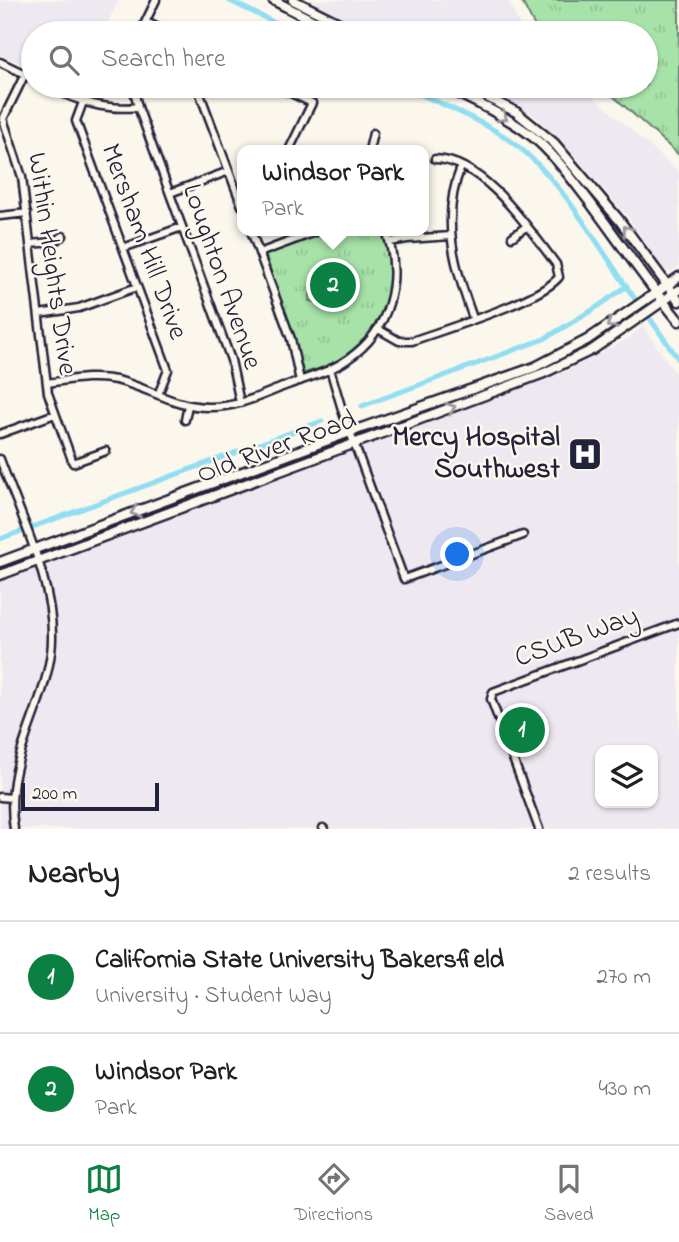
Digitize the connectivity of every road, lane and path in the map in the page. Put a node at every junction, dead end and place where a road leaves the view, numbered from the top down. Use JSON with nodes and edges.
{"nodes":[{"id":1,"x":156,"y":0,"type":"edge"},
{"id":2,"x":273,"y":0,"type":"edge"},
{"id":3,"x":293,"y":0,"type":"edge"},
{"id":4,"x":146,"y":21,"type":"edge"},
{"id":5,"x":313,"y":21,"type":"edge"},
{"id":6,"x":335,"y":21,"type":"edge"},
{"id":7,"x":0,"y":62,"type":"edge"},
{"id":8,"x":21,"y":72,"type":"edge"},
{"id":9,"x":21,"y":82,"type":"edge"},
{"id":10,"x":74,"y":98,"type":"edge"},
{"id":11,"x":136,"y":98,"type":"edge"},
{"id":12,"x":202,"y":98,"type":"edge"},
{"id":13,"x":301,"y":98,"type":"edge"},
{"id":14,"x":466,"y":98,"type":"edge"},
{"id":15,"x":489,"y":98,"type":"edge"},
{"id":16,"x":83,"y":102,"type":"junction"},
{"id":17,"x":138,"y":107,"type":"junction"},
{"id":18,"x":373,"y":133,"type":"dead end"},
{"id":19,"x":291,"y":145,"type":"edge"},
{"id":20,"x":370,"y":145,"type":"edge"},
{"id":21,"x":435,"y":159,"type":"dead end"},
{"id":22,"x":461,"y":167,"type":"junction"},
{"id":23,"x":566,"y":170,"type":"junction"},
{"id":24,"x":229,"y":171,"type":"junction"},
{"id":25,"x":170,"y":193,"type":"junction"},
{"id":26,"x":237,"y":193,"type":"edge"},
{"id":27,"x":608,"y":206,"type":"junction"},
{"id":28,"x":27,"y":213,"type":"junction"},
{"id":29,"x":0,"y":216,"type":"edge"},
{"id":30,"x":527,"y":226,"type":"junction"},
{"id":31,"x":182,"y":227,"type":"junction"},
{"id":32,"x":63,"y":236,"type":"dead end"},
{"id":33,"x":253,"y":236,"type":"edge"},
{"id":34,"x":305,"y":236,"type":"edge"},
{"id":35,"x":388,"y":236,"type":"edge"},
{"id":36,"x":451,"y":236,"type":"junction"},
{"id":37,"x":512,"y":236,"type":"dead end"},
{"id":38,"x":390,"y":242,"type":"junction"},
{"id":39,"x":30,"y":244,"type":"junction"},
{"id":40,"x":122,"y":248,"type":"junction"},
{"id":41,"x":259,"y":253,"type":"junction"},
{"id":42,"x":679,"y":277,"type":"edge"},
{"id":43,"x":667,"y":285,"type":"junction"},
{"id":44,"x":137,"y":287,"type":"junction"},
{"id":45,"x":655,"y":293,"type":"junction"},
{"id":46,"x":677,"y":295,"type":"edge"},
{"id":47,"x":662,"y":302,"type":"junction"},
{"id":48,"x":38,"y":314,"type":"junction"},
{"id":49,"x":473,"y":318,"type":"junction"},
{"id":50,"x":679,"y":321,"type":"edge"},
{"id":51,"x":378,"y":329,"type":"junction"},
{"id":52,"x":330,"y":369,"type":"junction"},
{"id":53,"x":508,"y":376,"type":"junction"},
{"id":54,"x":300,"y":381,"type":"junction"},
{"id":55,"x":47,"y":383,"type":"junction"},
{"id":56,"x":158,"y":396,"type":"junction"},
{"id":57,"x":474,"y":399,"type":"junction"},
{"id":58,"x":240,"y":403,"type":"junction"},
{"id":59,"x":188,"y":405,"type":"junction"},
{"id":60,"x":55,"y":414,"type":"junction"},
{"id":61,"x":185,"y":420,"type":"dead end"},
{"id":62,"x":350,"y":432,"type":"junction"},
{"id":63,"x":0,"y":434,"type":"edge"},
{"id":64,"x":354,"y":444,"type":"junction"},
{"id":65,"x":106,"y":450,"type":"dead end"},
{"id":66,"x":0,"y":459,"type":"edge"},
{"id":67,"x":9,"y":484,"type":"junction"},
{"id":68,"x":0,"y":487,"type":"edge"},
{"id":69,"x":523,"y":535,"type":"dead end"},
{"id":70,"x":33,"y":550,"type":"junction"},
{"id":71,"x":37,"y":561,"type":"junction"},
{"id":72,"x":0,"y":562,"type":"edge"},
{"id":73,"x":0,"y":575,"type":"edge"},
{"id":74,"x":679,"y":624,"type":"edge"},
{"id":75,"x":0,"y":797,"type":"edge"},
{"id":76,"x":12,"y":798,"type":"junction"},
{"id":77,"x":14,"y":829,"type":"edge"},
{"id":78,"x":539,"y":829,"type":"edge"}],
"edges":[{"from":1,"to":4,"type":"street"},
{"from":2,"to":5,"type":"main road"},
{"from":3,"to":6,"type":"main road"},
{"from":7,"to":8,"type":"street"},
{"from":9,"to":28,"type":"street","name":"Within Heights Drive"},
{"from":10,"to":16,"type":"street"},
{"from":11,"to":17,"type":"street","name":"Loughton Avenue"},
{"from":12,"to":24,"type":"street"},
{"from":13,"to":19,"type":"street"},
{"from":14,"to":23,"type":"main road","one_way":true},
{"from":15,"to":27,"type":"main road"},
{"from":16,"to":17,"type":"street"},
{"from":16,"to":40,"type":"street","name":"Mersham Hill Drive"},
{"from":17,"to":25,"type":"street","name":"Loughton Avenue"},
{"from":18,"to":20,"type":"street"},
{"from":21,"to":22,"type":"street"},
{"from":22,"to":30,"type":"street"},
{"from":22,"to":36,"type":"street"},
{"from":23,"to":27,"type":"main road"},
{"from":23,"to":45,"type":"main road"},
{"from":24,"to":25,"type":"street"},
{"from":24,"to":26,"type":"street"},
{"from":25,"to":31,"type":"street","name":"Loughton Avenue"},
{"from":43,"to":27,"type":"main road","one_way":true},
{"from":28,"to":29,"type":"street"},
{"from":28,"to":39,"type":"street","name":"Within Heights Drive"},
{"from":30,"to":37,"type":"street"},
{"from":30,"to":49,"type":"street"},
{"from":31,"to":40,"type":"street"},
{"from":31,"to":58,"type":"street","name":"Loughton Avenue"},
{"from":32,"to":39,"type":"street"},
{"from":33,"to":41,"type":"street"},
{"from":34,"to":41,"type":"street"},
{"from":35,"to":38,"type":"street"},
{"from":36,"to":38,"type":"street"},
{"from":36,"to":49,"type":"street"},
{"from":38,"to":51,"type":"street"},
{"from":39,"to":48,"type":"street","name":"Within Heights Drive"},
{"from":40,"to":44,"type":"street","name":"Mersham Hill Drive"},
{"from":41,"to":54,"type":"street"},
{"from":42,"to":43,"type":"main road","name":"Old River Road"},
{"from":43,"to":45,"type":"main road","name":"Old River Road"},
{"from":43,"to":46,"type":"main road"},
{"from":44,"to":48,"type":"street"},
{"from":44,"to":56,"type":"street","name":"Mersham Hill Drive"},
{"from":45,"to":47,"type":"main road"},
{"from":45,"to":53,"type":"main road","name":"Old River Road","one_way":true},
{"from":46,"to":47,"type":"main road","name":"Old River Road"},
{"from":47,"to":50,"type":"main road"},
{"from":47,"to":57,"type":"main road","name":"Old River Road"},
{"from":48,"to":55,"type":"street","name":"Within Heights Drive"},
{"from":49,"to":51,"type":"street"},
{"from":51,"to":52,"type":"street"},
{"from":52,"to":54,"type":"street"},
{"from":52,"to":62,"type":"street"},
{"from":53,"to":57,"type":"main road"},
{"from":53,"to":62,"type":"main road","name":"Old River Road"},
{"from":54,"to":58,"type":"street"},
{"from":55,"to":56,"type":"street"},
{"from":55,"to":60,"type":"street","name":"Within Heights Drive"},
{"from":56,"to":59,"type":"street"},
{"from":64,"to":57,"type":"main road","name":"Old River Road","one_way":true},
{"from":58,"to":59,"type":"street"},
{"from":59,"to":61,"type":"street"},
{"from":60,"to":63,"type":"street"},
{"from":60,"to":65,"type":"street","name":"Within Heights Drive"},
{"from":62,"to":64,"type":"street"},
{"from":62,"to":70,"type":"main road","name":"Old River Road","one_way":true},
{"from":64,"to":69,"type":"street"},
{"from":64,"to":71,"type":"main road","name":"Old River Road"},
{"from":66,"to":67,"type":"street"},
{"from":67,"to":68,"type":"street"},
{"from":67,"to":70,"type":"street"},
{"from":70,"to":71,"type":"street"},
{"from":70,"to":72,"type":"main road","name":"Old River Road"},
{"from":71,"to":73,"type":"main road","name":"Old River Road"},
{"from":71,"to":76,"type":"street"},
{"from":74,"to":78,"type":"street","name":"CSUB Way"},
{"from":75,"to":76,"type":"street"},
{"from":76,"to":77,"type":"street"}]}
